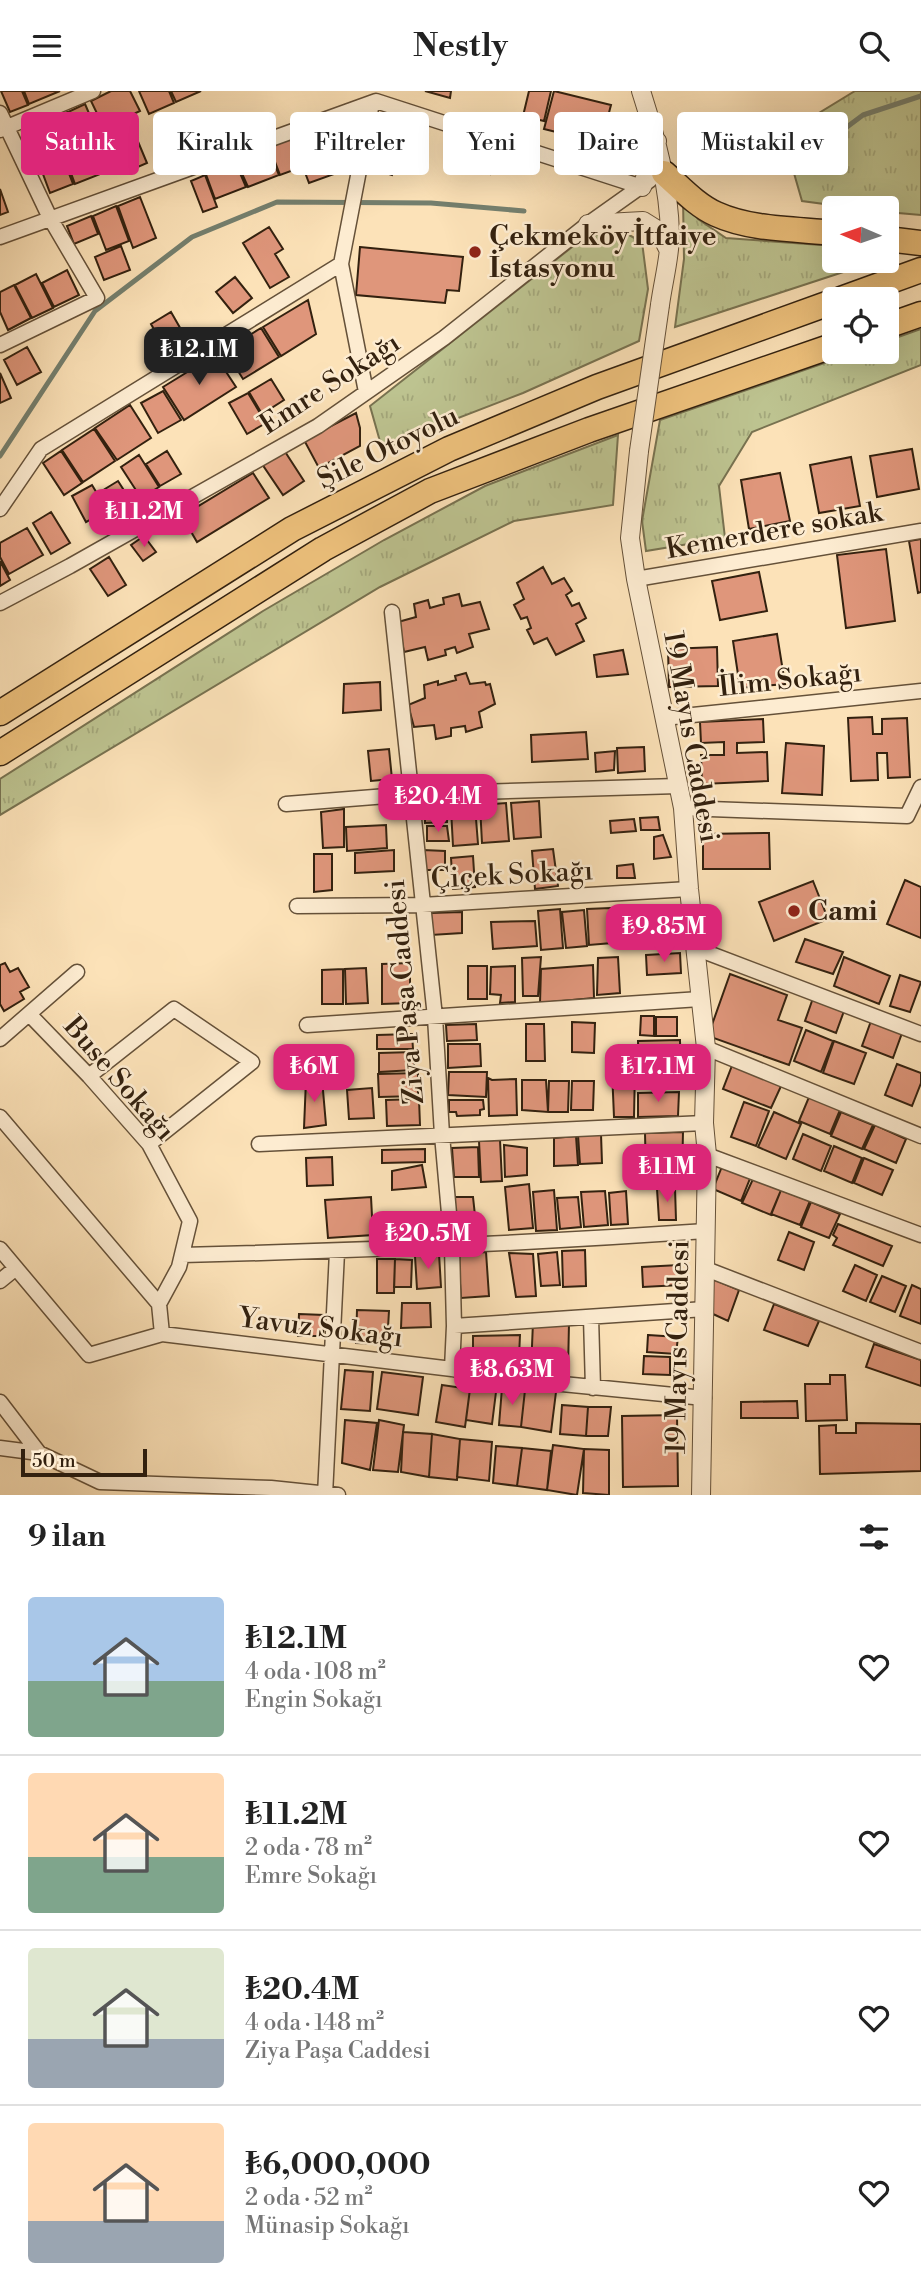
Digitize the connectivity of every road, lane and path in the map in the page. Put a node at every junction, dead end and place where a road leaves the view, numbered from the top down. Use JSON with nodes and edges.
{"nodes":[{"id":1,"x":93,"y":91,"type":"edge"},
{"id":2,"x":641,"y":91,"type":"edge"},
{"id":3,"x":372,"y":103,"type":"junction"},
{"id":4,"x":648,"y":112,"type":"edge"},
{"id":5,"x":0,"y":113,"type":"edge"},
{"id":6,"x":3,"y":129,"type":"edge"},
{"id":7,"x":663,"y":168,"type":"edge"},
{"id":8,"x":664,"y":173,"type":"junction"},
{"id":9,"x":646,"y":175,"type":"edge"},
{"id":10,"x":642,"y":187,"type":"junction"},
{"id":11,"x":50,"y":218,"type":"junction"},
{"id":12,"x":588,"y":224,"type":"junction"},
{"id":13,"x":822,"y":232,"type":"edge"},
{"id":14,"x":0,"y":237,"type":"edge"},
{"id":15,"x":900,"y":241,"type":"edge"},
{"id":16,"x":921,"y":243,"type":"edge"},
{"id":17,"x":668,"y":249,"type":"junction"},
{"id":18,"x":341,"y":264,"type":"junction"},
{"id":19,"x":921,"y":270,"type":"edge"},
{"id":20,"x":874,"y":287,"type":"edge"},
{"id":21,"x":822,"y":307,"type":"edge"},
{"id":22,"x":921,"y":314,"type":"edge"},
{"id":23,"x":899,"y":322,"type":"edge"},
{"id":24,"x":0,"y":345,"type":"edge"},
{"id":25,"x":822,"y":349,"type":"edge"},
{"id":26,"x":366,"y":393,"type":"junction"},
{"id":27,"x":0,"y":509,"type":"edge"},
{"id":28,"x":921,"y":531,"type":"edge"},
{"id":29,"x":636,"y":579,"type":"junction"},
{"id":30,"x":0,"y":603,"type":"edge"},
{"id":31,"x":392,"y":612,"type":"dead end"},
{"id":32,"x":921,"y":691,"type":"edge"},
{"id":33,"x":0,"y":713,"type":"edge"},
{"id":34,"x":664,"y":718,"type":"junction"},
{"id":35,"x":0,"y":753,"type":"edge"},
{"id":36,"x":678,"y":786,"type":"junction"},
{"id":37,"x":921,"y":787,"type":"edge"},
{"id":38,"x":412,"y":795,"type":"junction"},
{"id":39,"x":286,"y":804,"type":"dead end"},
{"id":40,"x":683,"y":808,"type":"junction"},
{"id":41,"x":689,"y":889,"type":"junction"},
{"id":42,"x":422,"y":905,"type":"junction"},
{"id":43,"x":297,"y":906,"type":"dead end"},
{"id":44,"x":695,"y":948,"type":"junction"},
{"id":45,"x":77,"y":972,"type":"dead end"},
{"id":46,"x":700,"y":999,"type":"junction"},
{"id":47,"x":30,"y":1015,"type":"junction"},
{"id":48,"x":435,"y":1017,"type":"junction"},
{"id":49,"x":307,"y":1025,"type":"dead end"},
{"id":50,"x":921,"y":1034,"type":"edge"},
{"id":51,"x":0,"y":1039,"type":"edge"},
{"id":52,"x":706,"y":1048,"type":"junction"},
{"id":53,"x":89,"y":1076,"type":"junction"},
{"id":54,"x":0,"y":1117,"type":"edge"},
{"id":55,"x":704,"y":1123,"type":"junction"},
{"id":56,"x":442,"y":1135,"type":"junction"},
{"id":57,"x":921,"y":1136,"type":"edge"},
{"id":58,"x":149,"y":1144,"type":"junction"},
{"id":59,"x":259,"y":1144,"type":"dead end"},
{"id":60,"x":707,"y":1155,"type":"junction"},
{"id":61,"x":706,"y":1231,"type":"junction"},
{"id":62,"x":921,"y":1235,"type":"edge"},
{"id":63,"x":452,"y":1247,"type":"junction"},
{"id":64,"x":0,"y":1249,"type":"edge"},
{"id":65,"x":337,"y":1252,"type":"junction"},
{"id":66,"x":181,"y":1255,"type":"junction"},
{"id":67,"x":16,"y":1268,"type":"junction"},
{"id":68,"x":706,"y":1269,"type":"junction"},
{"id":69,"x":0,"y":1281,"type":"edge"},
{"id":70,"x":159,"y":1304,"type":"junction"},
{"id":71,"x":705,"y":1309,"type":"junction"},
{"id":72,"x":592,"y":1317,"type":"junction"},
{"id":73,"x":454,"y":1327,"type":"junction"},
{"id":74,"x":162,"y":1334,"type":"junction"},
{"id":75,"x":921,"y":1352,"type":"edge"},
{"id":76,"x":332,"y":1354,"type":"junction"},
{"id":77,"x":452,"y":1369,"type":"junction"},
{"id":78,"x":593,"y":1388,"type":"junction"},
{"id":79,"x":704,"y":1398,"type":"junction"},
{"id":80,"x":0,"y":1402,"type":"edge"},
{"id":81,"x":0,"y":1448,"type":"edge"},
{"id":82,"x":39,"y":1453,"type":"junction"},
{"id":83,"x":330,"y":1494,"type":"edge"},
{"id":84,"x":701,"y":1495,"type":"edge"}],
"edges":[{"from":1,"to":6,"type":"street"},
{"from":2,"to":4,"type":"street","name":"19 Mayıs Caddesi"},
{"from":3,"to":10,"type":"street"},
{"from":3,"to":11,"type":"street"},
{"from":3,"to":18,"type":"street"},
{"from":5,"to":6,"type":"street"},
{"from":6,"to":11,"type":"street"},
{"from":7,"to":8,"type":"street","name":"19 Mayıs Caddesi"},
{"from":8,"to":10,"type":"street","name":"Emre Sokağı"},
{"from":8,"to":13,"type":"highway"},
{"from":8,"to":17,"type":"street","name":"19 Mayıs Caddesi"},
{"from":9,"to":10,"type":"street"},
{"from":10,"to":12,"type":"street","name":"Emre Sokağı"},
{"from":11,"to":14,"type":"street"},
{"from":11,"to":24,"type":"street"},
{"from":12,"to":17,"type":"street"},
{"from":12,"to":26,"type":"street","name":"Emre Sokağı"},
{"from":15,"to":16,"type":"highway"},
{"from":17,"to":29,"type":"street","name":"19 Mayıs Caddesi","bridge":true},
{"from":18,"to":26,"type":"street"},
{"from":18,"to":27,"type":"street"},
{"from":19,"to":20,"type":"highway"},
{"from":21,"to":33,"type":"highway","name":"Şile Otoyolu"},
{"from":22,"to":23,"type":"highway"},
{"from":25,"to":35,"type":"highway","name":"Şile Otoyolu"},
{"from":26,"to":30,"type":"street","name":"Emre Sokağı"},
{"from":28,"to":29,"type":"street","name":"Kemerdere sokak"},
{"from":29,"to":34,"type":"street","name":"19 Mayıs Caddesi"},
{"from":31,"to":38,"type":"street","name":"Ziya Paşa Caddesi"},
{"from":32,"to":34,"type":"street","name":"İlim Sokağı"},
{"from":34,"to":36,"type":"street","name":"19 Mayıs Caddesi"},
{"from":36,"to":38,"type":"street"},
{"from":36,"to":40,"type":"street","name":"19 Mayıs Caddesi"},
{"from":37,"to":40,"type":"street"},
{"from":38,"to":39,"type":"street"},
{"from":38,"to":42,"type":"street","name":"Ziya Paşa Caddesi"},
{"from":40,"to":41,"type":"street","name":"19 Mayıs Caddesi"},
{"from":41,"to":42,"type":"street","name":"Çiçek Sokağı"},
{"from":41,"to":44,"type":"street","name":"19 Mayıs Caddesi"},
{"from":42,"to":43,"type":"street","name":"Çiçek Sokağı"},
{"from":42,"to":48,"type":"street","name":"Ziya Paşa Caddesi"},
{"from":44,"to":46,"type":"street","name":"19 Mayıs Caddesi"},
{"from":44,"to":50,"type":"street"},
{"from":45,"to":47,"type":"street"},
{"from":46,"to":48,"type":"street"},
{"from":46,"to":52,"type":"street","name":"19 Mayıs Caddesi"},
{"from":47,"to":51,"type":"street"},
{"from":47,"to":53,"type":"street","name":"Buse Sokağı"},
{"from":48,"to":49,"type":"street"},
{"from":48,"to":56,"type":"street","name":"Ziya Paşa Caddesi"},
{"from":52,"to":55,"type":"street","name":"19 Mayıs Caddesi"},
{"from":52,"to":57,"type":"street"},
{"from":53,"to":58,"type":"street","name":"Buse Sokağı"},
{"from":53,"to":58,"type":"street"},
{"from":54,"to":70,"type":"street"},
{"from":55,"to":56,"type":"street"},
{"from":55,"to":60,"type":"street","name":"19 Mayıs Caddesi"},
{"from":56,"to":59,"type":"street"},
{"from":56,"to":63,"type":"street","name":"Ziya Paşa Caddesi"},
{"from":58,"to":66,"type":"street","name":"Buse Sokağı"},
{"from":60,"to":61,"type":"street","name":"19 Mayıs Caddesi"},
{"from":60,"to":62,"type":"street"},
{"from":61,"to":63,"type":"street"},
{"from":61,"to":68,"type":"street","name":"19 Mayıs Caddesi"},
{"from":63,"to":65,"type":"street"},
{"from":63,"to":73,"type":"street","name":"Ziya Paşa Caddesi"},
{"from":64,"to":67,"type":"street","name":"Yavuz Sokağı"},
{"from":65,"to":66,"type":"street"},
{"from":65,"to":76,"type":"street"},
{"from":66,"to":70,"type":"street","name":"Buse Sokağı"},
{"from":67,"to":69,"type":"street"},
{"from":67,"to":74,"type":"street","name":"Yavuz Sokağı"},
{"from":68,"to":71,"type":"street","name":"19 Mayıs Caddesi"},
{"from":68,"to":75,"type":"street"},
{"from":70,"to":74,"type":"street"},
{"from":71,"to":72,"type":"street"},
{"from":71,"to":79,"type":"street","name":"19 Mayıs Caddesi"},
{"from":72,"to":73,"type":"street"},
{"from":72,"to":78,"type":"street"},
{"from":73,"to":77,"type":"street","name":"Ziya Paşa Caddesi"},
{"from":74,"to":76,"type":"street","name":"Yavuz Sokağı"},
{"from":76,"to":77,"type":"street","name":"Yavuz Sokağı"},
{"from":76,"to":83,"type":"street"},
{"from":77,"to":78,"type":"street","name":"Yavuz Sokağı"},
{"from":78,"to":79,"type":"street","name":"Yavuz Sokağı"},
{"from":79,"to":84,"type":"street","name":"19 Mayıs Caddesi"},
{"from":80,"to":82,"type":"street"},
{"from":81,"to":82,"type":"street"},
{"from":82,"to":83,"type":"street"}]}
